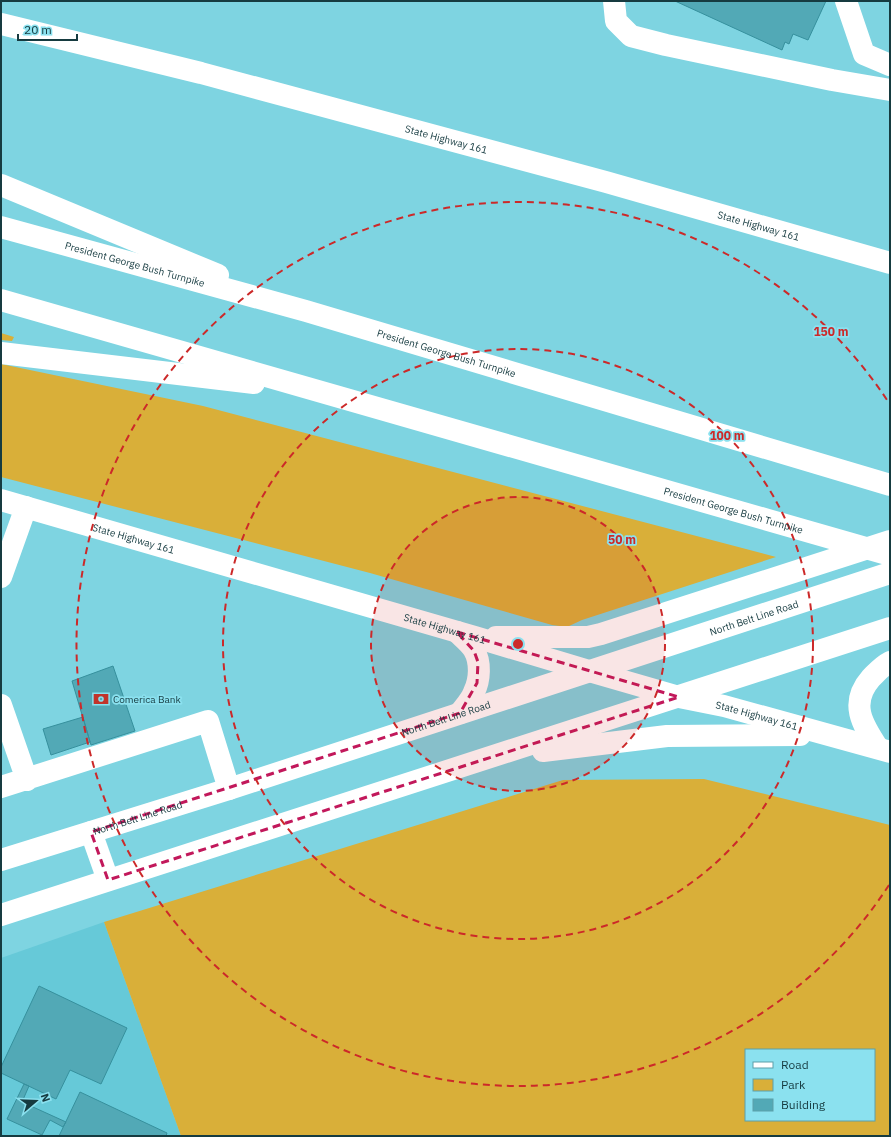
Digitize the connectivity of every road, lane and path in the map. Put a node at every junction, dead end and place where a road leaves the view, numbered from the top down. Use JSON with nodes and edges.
{"nodes":[{"id":1,"x":614,"y":1,"type":"edge"},
{"id":2,"x":846,"y":1,"type":"edge"},
{"id":3,"x":1,"y":24,"type":"edge"},
{"id":4,"x":864,"y":54,"type":"junction"},
{"id":5,"x":890,"y":65,"type":"edge"},
{"id":6,"x":854,"y":84,"type":"junction"},
{"id":7,"x":890,"y":90,"type":"edge"},
{"id":8,"x":1,"y":185,"type":"edge"},
{"id":9,"x":1,"y":227,"type":"edge"},
{"id":10,"x":890,"y":263,"type":"edge"},
{"id":11,"x":1,"y":300,"type":"edge"},
{"id":12,"x":306,"y":311,"type":"junction"},
{"id":13,"x":1,"y":353,"type":"edge"},
{"id":14,"x":319,"y":391,"type":"junction"},
{"id":15,"x":890,"y":485,"type":"edge"},
{"id":16,"x":1,"y":500,"type":"edge"},
{"id":17,"x":26,"y":507,"type":"junction"},
{"id":18,"x":890,"y":540,"type":"edge"},
{"id":19,"x":890,"y":555,"type":"edge"},
{"id":20,"x":890,"y":573,"type":"edge"},
{"id":21,"x":1,"y":578,"type":"edge"},
{"id":22,"x":890,"y":628,"type":"edge"},
{"id":23,"x":466,"y":634,"type":"junction"},
{"id":24,"x":890,"y":662,"type":"edge"},
{"id":25,"x":589,"y":671,"type":"junction"},
{"id":26,"x":679,"y":696,"type":"junction"},
{"id":27,"x":1,"y":705,"type":"edge"},
{"id":28,"x":460,"y":713,"type":"junction"},
{"id":29,"x":836,"y":736,"type":"junction"},
{"id":30,"x":884,"y":750,"type":"edge"},
{"id":31,"x":490,"y":757,"type":"junction"},
{"id":32,"x":27,"y":780,"type":"junction"},
{"id":33,"x":1,"y":787,"type":"edge"},
{"id":34,"x":229,"y":789,"type":"junction"},
{"id":35,"x":91,"y":832,"type":"junction"},
{"id":36,"x":1,"y":860,"type":"edge"},
{"id":37,"x":108,"y":880,"type":"junction"},
{"id":38,"x":1,"y":915,"type":"edge"}],
"edges":[{"from":1,"to":6,"type":"main road"},
{"from":2,"to":4,"type":"main road"},
{"from":3,"to":10,"type":"main road","name":"State Highway 161"},
{"from":4,"to":5,"type":"main road"},
{"from":4,"to":6,"type":"main road"},
{"from":6,"to":7,"type":"main road"},
{"from":8,"to":12,"type":"main road"},
{"from":9,"to":12,"type":"main road","name":"President George Bush Turnpike"},
{"from":11,"to":14,"type":"main road","name":"President George Bush Turnpike"},
{"from":12,"to":15,"type":"main road","name":"President George Bush Turnpike"},
{"from":13,"to":14,"type":"main road"},
{"from":14,"to":19,"type":"main road","name":"President George Bush Turnpike"},
{"from":16,"to":17,"type":"main road","name":"State Highway 161"},
{"from":17,"to":21,"type":"main road"},
{"from":17,"to":23,"type":"main road","name":"State Highway 161"},
{"from":18,"to":23,"type":"main road"},
{"from":20,"to":25,"type":"main road","name":"North Belt Line Road"},
{"from":22,"to":26,"type":"main road"},
{"from":23,"to":25,"type":"main road","name":"State Highway 161"},
{"from":23,"to":28,"type":"main road"},
{"from":24,"to":30,"type":"main road"},
{"from":25,"to":26,"type":"main road","name":"State Highway 161"},
{"from":25,"to":28,"type":"main road","name":"North Belt Line Road"},
{"from":26,"to":29,"type":"main road","name":"State Highway 161"},
{"from":26,"to":31,"type":"main road"},
{"from":27,"to":32,"type":"main road"},
{"from":28,"to":34,"type":"main road","name":"North Belt Line Road"},
{"from":29,"to":30,"type":"main road","name":"State Highway 161"},
{"from":29,"to":31,"type":"main road"},
{"from":31,"to":37,"type":"main road"},
{"from":32,"to":33,"type":"main road"},
{"from":32,"to":34,"type":"main road"},
{"from":34,"to":35,"type":"main road","name":"North Belt Line Road"},
{"from":35,"to":36,"type":"main road","name":"North Belt Line Road"},
{"from":35,"to":37,"type":"main road"},
{"from":37,"to":38,"type":"main road"}]}
